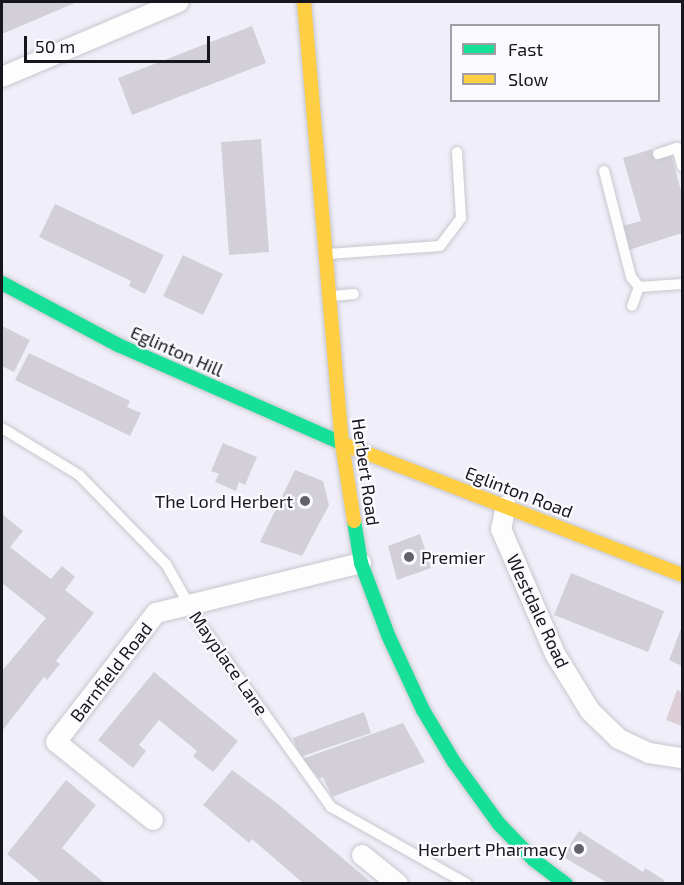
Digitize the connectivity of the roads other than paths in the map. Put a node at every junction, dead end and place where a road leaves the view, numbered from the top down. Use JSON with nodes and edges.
{"nodes":[{"id":1,"x":179,"y":2,"type":"edge"},
{"id":2,"x":304,"y":2,"type":"edge"},
{"id":3,"x":2,"y":77,"type":"edge"},
{"id":4,"x":457,"y":152,"type":"dead end"},
{"id":5,"x":658,"y":154,"type":"dead end"},
{"id":6,"x":682,"y":166,"type":"edge"},
{"id":7,"x":604,"y":171,"type":"dead end"},
{"id":8,"x":324,"y":254,"type":"junction"},
{"id":9,"x":2,"y":283,"type":"edge"},
{"id":10,"x":682,"y":284,"type":"edge"},
{"id":11,"x":639,"y":287,"type":"junction"},
{"id":12,"x":354,"y":294,"type":"dead end"},
{"id":13,"x":328,"y":297,"type":"junction"},
{"id":14,"x":632,"y":306,"type":"dead end"},
{"id":15,"x":2,"y":428,"type":"edge"},
{"id":16,"x":342,"y":444,"type":"junction"},
{"id":17,"x":506,"y":506,"type":"junction"},
{"id":18,"x":361,"y":563,"type":"junction"},
{"id":19,"x":682,"y":575,"type":"edge"},
{"id":20,"x":189,"y":605,"type":"junction"},
{"id":21,"x":682,"y":758,"type":"edge"},
{"id":22,"x":153,"y":820,"type":"dead end"},
{"id":23,"x":362,"y":855,"type":"dead end"},
{"id":24,"x":563,"y":882,"type":"edge"},
{"id":25,"x":398,"y":884,"type":"edge"},
{"id":26,"x":467,"y":884,"type":"edge"},
{"id":27,"x":543,"y":884,"type":"edge"}],
"edges":[{"from":1,"to":3,"type":"street"},
{"from":2,"to":8,"type":"street","name":"Herbert Road"},
{"from":4,"to":8,"type":"lane"},
{"from":5,"to":6,"type":"lane"},
{"from":7,"to":11,"type":"lane"},
{"from":8,"to":13,"type":"street","name":"Herbert Road"},
{"from":9,"to":16,"type":"street","name":"Eglinton Hill"},
{"from":10,"to":11,"type":"lane"},
{"from":11,"to":14,"type":"lane"},
{"from":12,"to":13,"type":"lane"},
{"from":13,"to":16,"type":"street","name":"Herbert Road"},
{"from":15,"to":20,"type":"lane","name":"Mayplace Lane"},
{"from":16,"to":17,"type":"street","name":"Eglinton Road"},
{"from":16,"to":18,"type":"street","name":"Herbert Road"},
{"from":17,"to":19,"type":"street","name":"Eglinton Road"},
{"from":17,"to":21,"type":"street","name":"Westdale Road"},
{"from":18,"to":20,"type":"street","name":"Barnfield Road"},
{"from":18,"to":24,"type":"street","name":"Herbert Road"},
{"from":20,"to":22,"type":"street","name":"Barnfield Road"},
{"from":20,"to":26,"type":"lane","name":"Mayplace Lane"},
{"from":23,"to":25,"type":"street"},
{"from":24,"to":27,"type":"lane"}]}
